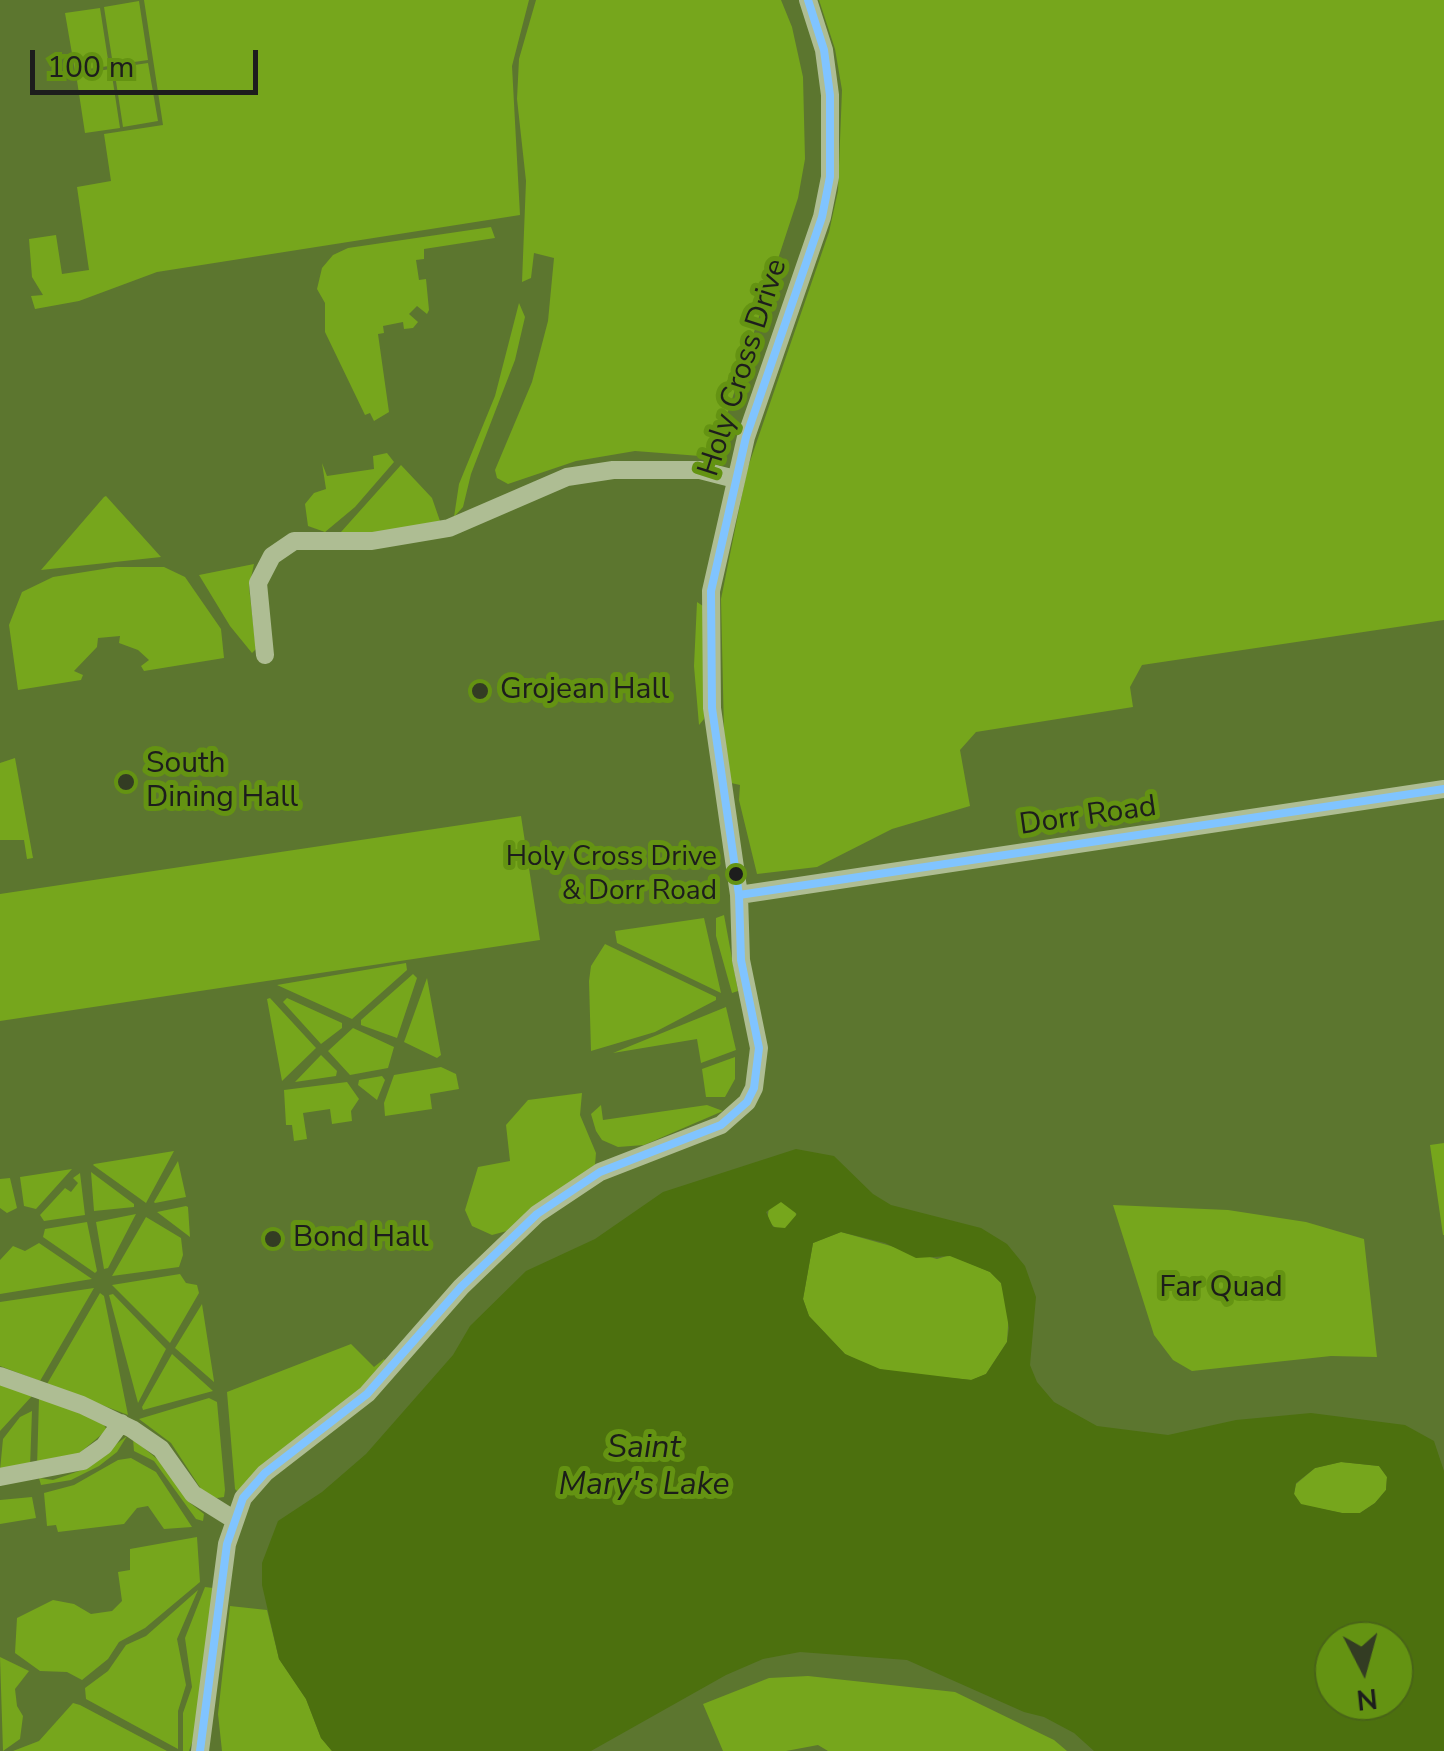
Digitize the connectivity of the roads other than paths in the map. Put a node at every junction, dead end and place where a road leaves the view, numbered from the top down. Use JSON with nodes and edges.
{"nodes":[{"id":1,"x":808,"y":0,"type":"edge"},
{"id":2,"x":734,"y":479,"type":"junction"},
{"id":3,"x":265,"y":655,"type":"dead end"},
{"id":4,"x":1444,"y":789,"type":"edge"},
{"id":5,"x":739,"y":895,"type":"junction"},
{"id":6,"x":0,"y":1376,"type":"edge"},
{"id":7,"x":121,"y":1423,"type":"junction"},
{"id":8,"x":0,"y":1477,"type":"edge"},
{"id":9,"x":234,"y":1519,"type":"junction"},
{"id":10,"x":200,"y":1751,"type":"edge"}],
"edges":[{"from":1,"to":2,"type":"street","name":"Holy Cross Drive"},
{"from":2,"to":3,"type":"street"},
{"from":2,"to":5,"type":"street","name":"Holy Cross Drive"},
{"from":4,"to":5,"type":"street","name":"Dorr Road"},
{"from":5,"to":9,"type":"street","name":"Holy Cross Drive"},
{"from":6,"to":7,"type":"street"},
{"from":7,"to":8,"type":"street"},
{"from":7,"to":9,"type":"street"},
{"from":9,"to":10,"type":"street","name":"Holy Cross Drive"}]}
